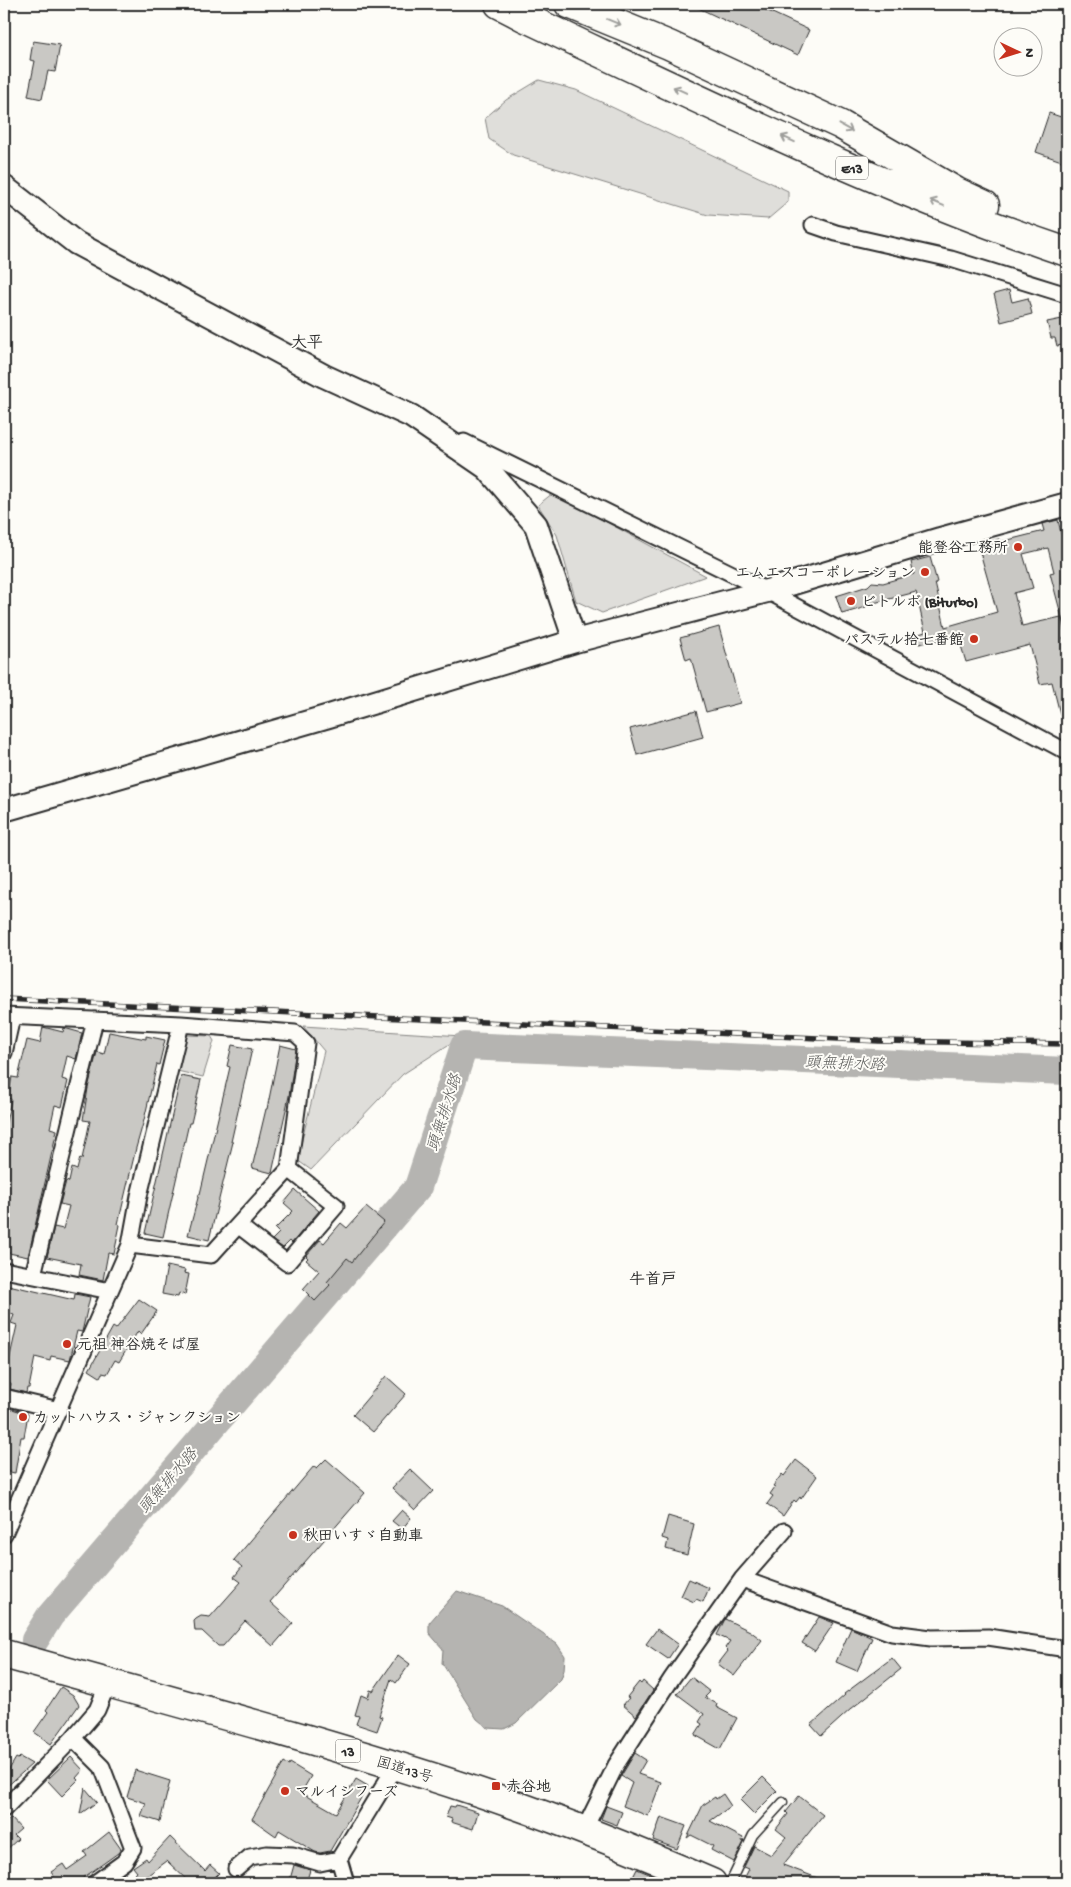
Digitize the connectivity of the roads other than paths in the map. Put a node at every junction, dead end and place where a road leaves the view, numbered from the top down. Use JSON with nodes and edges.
{"nodes":[{"id":1,"x":500,"y":4,"type":"edge"},
{"id":2,"x":569,"y":4,"type":"edge"},
{"id":3,"x":4,"y":187,"type":"edge"},
{"id":4,"x":813,"y":225,"type":"dead end"},
{"id":5,"x":1067,"y":233,"type":"edge"},
{"id":6,"x":1067,"y":252,"type":"edge"},
{"id":7,"x":1067,"y":295,"type":"edge"},
{"id":8,"x":411,"y":416,"type":"junction"},
{"id":9,"x":1067,"y":504,"type":"edge"},
{"id":10,"x":767,"y":591,"type":"junction"},
{"id":11,"x":575,"y":641,"type":"junction"},
{"id":12,"x":1067,"y":752,"type":"edge"},
{"id":13,"x":4,"y":810,"type":"edge"},
{"id":14,"x":8,"y":1016,"type":"edge"},
{"id":15,"x":95,"y":1020,"type":"junction"},
{"id":16,"x":181,"y":1024,"type":"junction"},
{"id":17,"x":4,"y":1053,"type":"edge"},
{"id":18,"x":289,"y":1169,"type":"junction"},
{"id":19,"x":238,"y":1225,"type":"junction"},
{"id":20,"x":130,"y":1245,"type":"junction"},
{"id":21,"x":4,"y":1270,"type":"edge"},
{"id":22,"x":33,"y":1275,"type":"junction"},
{"id":23,"x":110,"y":1291,"type":"junction"},
{"id":24,"x":4,"y":1397,"type":"edge"},
{"id":25,"x":59,"y":1410,"type":"junction"},
{"id":26,"x":784,"y":1531,"type":"dead end"},
{"id":27,"x":4,"y":1534,"type":"edge"},
{"id":28,"x":742,"y":1579,"type":"junction"},
{"id":29,"x":1067,"y":1649,"type":"edge"},
{"id":30,"x":4,"y":1654,"type":"edge"},
{"id":31,"x":108,"y":1683,"type":"junction"},
{"id":32,"x":73,"y":1738,"type":"junction"},
{"id":33,"x":396,"y":1766,"type":"junction"},
{"id":34,"x":783,"y":1802,"type":"dead end"},
{"id":35,"x":4,"y":1809,"type":"edge"},
{"id":36,"x":584,"y":1830,"type":"junction"},
{"id":37,"x":339,"y":1860,"type":"junction"},
{"id":38,"x":236,"y":1869,"type":"dead end"},
{"id":39,"x":95,"y":1883,"type":"edge"},
{"id":40,"x":346,"y":1883,"type":"edge"},
{"id":41,"x":712,"y":1883,"type":"edge"},
{"id":42,"x":730,"y":1883,"type":"edge"}],
"edges":[{"from":6,"to":1,"type":"highway","number":"E13","one_way":true},
{"from":2,"to":5,"type":"highway","number":"E13","one_way":true},
{"from":3,"to":8,"type":"street"},
{"from":4,"to":7,"type":"street"},
{"from":8,"to":10,"type":"street"},
{"from":8,"to":11,"type":"street"},
{"from":9,"to":10,"type":"street"},
{"from":10,"to":11,"type":"street"},
{"from":10,"to":12,"type":"street"},
{"from":11,"to":13,"type":"street"},
{"from":14,"to":15,"type":"street"},
{"from":14,"to":17,"type":"street"},
{"from":15,"to":16,"type":"street"},
{"from":15,"to":22,"type":"street"},
{"from":16,"to":18,"type":"street"},
{"from":16,"to":20,"type":"street"},
{"from":18,"to":19,"type":"street"},
{"from":18,"to":19,"type":"street"},
{"from":19,"to":20,"type":"street"},
{"from":20,"to":23,"type":"street"},
{"from":21,"to":22,"type":"street"},
{"from":22,"to":23,"type":"street"},
{"from":23,"to":25,"type":"street"},
{"from":24,"to":25,"type":"street"},
{"from":25,"to":27,"type":"street"},
{"from":26,"to":28,"type":"street"},
{"from":28,"to":29,"type":"street"},
{"from":28,"to":36,"type":"street"},
{"from":30,"to":31,"type":"highway","name":"国道13号","number":"13"},
{"from":31,"to":32,"type":"street"},
{"from":31,"to":33,"type":"highway","name":"国道13号","number":"13"},
{"from":32,"to":35,"type":"street"},
{"from":32,"to":39,"type":"street"},
{"from":33,"to":36,"type":"highway","name":"国道13号","number":"13"},
{"from":33,"to":37,"type":"street"},
{"from":34,"to":42,"type":"lane"},
{"from":36,"to":41,"type":"highway","name":"国道13号","number":"13"},
{"from":37,"to":38,"type":"street"},
{"from":37,"to":40,"type":"street"}]}
